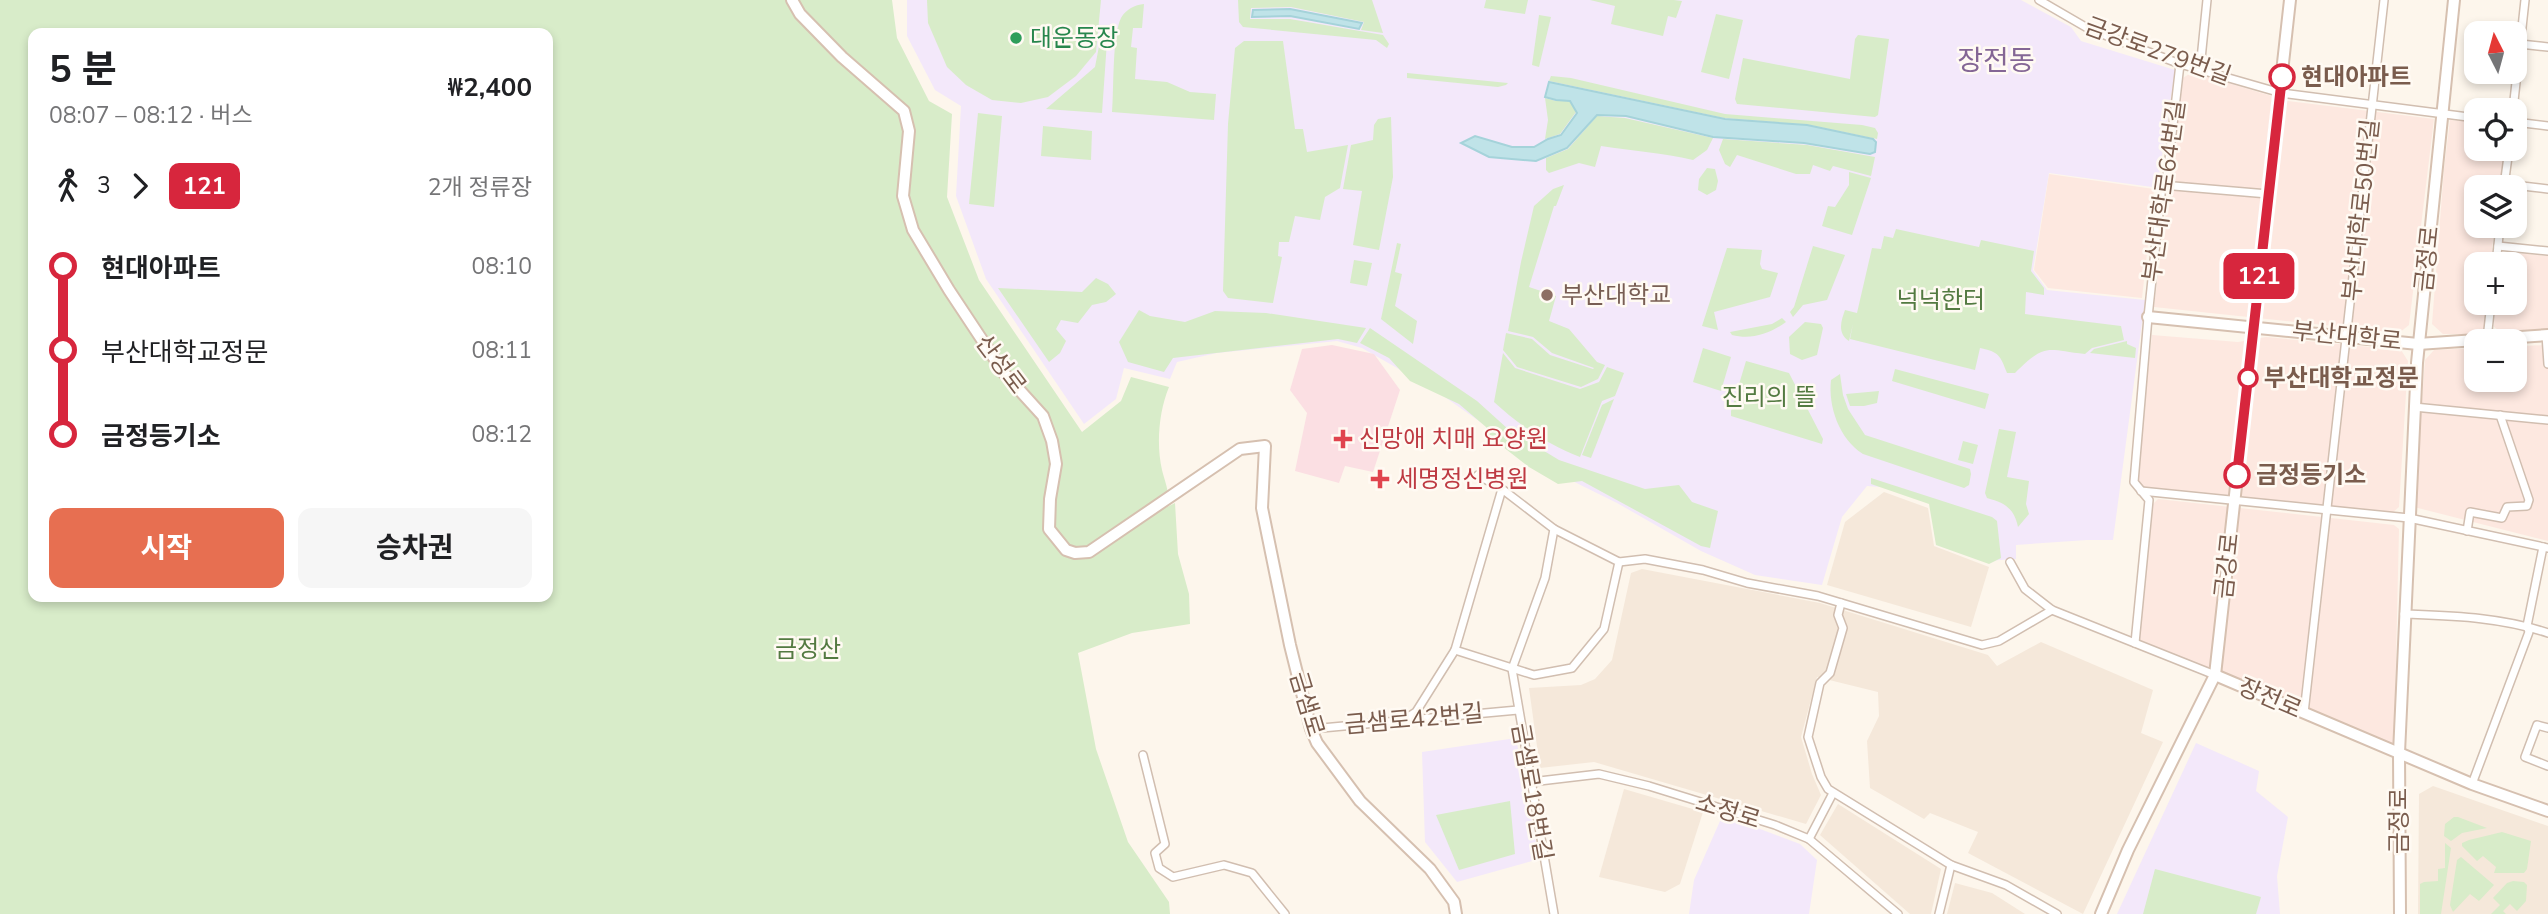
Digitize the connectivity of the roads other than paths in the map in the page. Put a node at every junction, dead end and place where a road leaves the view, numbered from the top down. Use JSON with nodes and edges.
{"nodes":[{"id":1,"x":792,"y":0,"type":"edge"},
{"id":2,"x":2039,"y":0,"type":"edge"},
{"id":3,"x":2207,"y":0,"type":"edge"},
{"id":4,"x":2290,"y":0,"type":"edge"},
{"id":5,"x":2384,"y":0,"type":"edge"},
{"id":6,"x":2454,"y":0,"type":"edge"},
{"id":7,"x":2525,"y":0,"type":"edge"},
{"id":8,"x":2523,"y":21,"type":"edge"},
{"id":9,"x":2527,"y":45,"type":"edge"},
{"id":10,"x":2548,"y":47,"type":"edge"},
{"id":11,"x":2180,"y":64,"type":"junction"},
{"id":12,"x":2200,"y":69,"type":"junction"},
{"id":13,"x":2281,"y":93,"type":"junction"},
{"id":14,"x":2372,"y":106,"type":"junction"},
{"id":15,"x":2442,"y":114,"type":"junction"},
{"id":16,"x":2464,"y":117,"type":"edge"},
{"id":17,"x":2527,"y":123,"type":"edge"},
{"id":18,"x":2548,"y":126,"type":"edge"},
{"id":19,"x":2162,"y":185,"type":"junction"},
{"id":20,"x":2527,"y":187,"type":"edge"},
{"id":21,"x":2548,"y":188,"type":"edge"},
{"id":22,"x":2268,"y":194,"type":"junction"},
{"id":23,"x":2499,"y":238,"type":"edge"},
{"id":24,"x":2498,"y":246,"type":"junction"},
{"id":25,"x":2548,"y":251,"type":"edge"},
{"id":26,"x":2497,"y":252,"type":"edge"},
{"id":27,"x":2148,"y":317,"type":"junction"},
{"id":28,"x":2254,"y":327,"type":"junction"},
{"id":29,"x":2547,"y":335,"type":"edge"},
{"id":30,"x":2527,"y":336,"type":"edge"},
{"id":31,"x":2347,"y":337,"type":"junction"},
{"id":32,"x":2464,"y":341,"type":"edge"},
{"id":33,"x":2418,"y":344,"type":"junction"},
{"id":34,"x":2548,"y":364,"type":"edge"},
{"id":35,"x":2414,"y":407,"type":"junction"},
{"id":36,"x":2500,"y":415,"type":"junction"},
{"id":37,"x":2548,"y":420,"type":"edge"},
{"id":38,"x":1265,"y":446,"type":"joint"},
{"id":39,"x":1478,"y":475,"type":"dead end"},
{"id":40,"x":1502,"y":489,"type":"junction"},
{"id":41,"x":2141,"y":491,"type":"junction"},
{"id":42,"x":2234,"y":500,"type":"junction"},
{"id":43,"x":2327,"y":510,"type":"junction"},
{"id":44,"x":2409,"y":518,"type":"junction"},
{"id":45,"x":1554,"y":529,"type":"junction"},
{"id":46,"x":2467,"y":531,"type":"junction"},
{"id":47,"x":2546,"y":548,"type":"edge"},
{"id":48,"x":1619,"y":562,"type":"junction"},
{"id":49,"x":2010,"y":562,"type":"dead end"},
{"id":50,"x":1841,"y":603,"type":"junction"},
{"id":51,"x":2052,"y":610,"type":"junction"},
{"id":52,"x":2404,"y":614,"type":"junction"},
{"id":53,"x":2527,"y":626,"type":"junction"},
{"id":54,"x":2548,"y":633,"type":"edge"},
{"id":55,"x":2135,"y":643,"type":"junction"},
{"id":56,"x":1455,"y":650,"type":"junction"},
{"id":57,"x":1512,"y":670,"type":"junction"},
{"id":58,"x":2215,"y":675,"type":"junction"},
{"id":59,"x":1518,"y":710,"type":"junction"},
{"id":60,"x":2304,"y":713,"type":"junction"},
{"id":61,"x":1404,"y":720,"type":"junction"},
{"id":62,"x":2548,"y":728,"type":"edge"},
{"id":63,"x":1311,"y":729,"type":"junction"},
{"id":64,"x":2399,"y":753,"type":"junction"},
{"id":65,"x":1143,"y":755,"type":"dead end"},
{"id":66,"x":2548,"y":766,"type":"edge"},
{"id":67,"x":1531,"y":782,"type":"junction"},
{"id":68,"x":2472,"y":784,"type":"junction"},
{"id":69,"x":1833,"y":793,"type":"junction"},
{"id":70,"x":2548,"y":811,"type":"edge"},
{"id":71,"x":1809,"y":839,"type":"junction"},
{"id":72,"x":1951,"y":865,"type":"junction"},
{"id":73,"x":1285,"y":914,"type":"edge"},
{"id":74,"x":1456,"y":914,"type":"edge"},
{"id":75,"x":1554,"y":914,"type":"edge"},
{"id":76,"x":1898,"y":914,"type":"edge"},
{"id":77,"x":1938,"y":914,"type":"edge"},
{"id":78,"x":2057,"y":914,"type":"edge"},
{"id":79,"x":2101,"y":914,"type":"edge"},
{"id":80,"x":2400,"y":914,"type":"edge"}],
"edges":[{"from":1,"to":38,"type":"street","name":"산성로"},
{"from":2,"to":11,"type":"street","name":"금강로279번길"},
{"from":3,"to":12,"type":"street","name":"부산대학로64번길"},
{"from":4,"to":13,"type":"street","name":"금강로"},
{"from":5,"to":14,"type":"street","name":"부산대학로50번길"},
{"from":6,"to":15,"type":"street","name":"금정로"},
{"from":7,"to":8,"type":"street"},
{"from":9,"to":10,"type":"street"},
{"from":11,"to":12,"type":"street","name":"금강로279번길"},
{"from":11,"to":19,"type":"street","name":"부산대학로64번길"},
{"from":12,"to":13,"type":"street","name":"금강로279번길"},
{"from":13,"to":14,"type":"street","name":"금강로279번길"},
{"from":13,"to":22,"type":"street","name":"금강로"},
{"from":14,"to":15,"type":"street","name":"금강로279번길"},
{"from":14,"to":31,"type":"street","name":"부산대학로50번길"},
{"from":15,"to":16,"type":"street","name":"금강로279번길"},
{"from":15,"to":33,"type":"street","name":"금정로"},
{"from":17,"to":18,"type":"street"},
{"from":19,"to":22,"type":"street"},
{"from":19,"to":27,"type":"street","name":"부산대학로64번길"},
{"from":20,"to":21,"type":"street"},
{"from":22,"to":28,"type":"street","name":"금강로"},
{"from":23,"to":24,"type":"street"},
{"from":24,"to":25,"type":"street"},
{"from":24,"to":26,"type":"street"},
{"from":27,"to":28,"type":"street","name":"부산대학로"},
{"from":27,"to":41,"type":"street","name":"부산대학로64번길"},
{"from":28,"to":31,"type":"street","name":"부산대학로"},
{"from":28,"to":42,"type":"street","name":"금강로"},
{"from":29,"to":30,"type":"street","name":"부산대학로"},
{"from":29,"to":34,"type":"street","name":"부산대학로"},
{"from":31,"to":33,"type":"street","name":"부산대학로"},
{"from":31,"to":43,"type":"street","name":"부산대학로50번길"},
{"from":32,"to":33,"type":"street","name":"부산대학로"},
{"from":33,"to":35,"type":"street","name":"금정로"},
{"from":35,"to":36,"type":"street"},
{"from":35,"to":44,"type":"street","name":"금정로"},
{"from":36,"to":37,"type":"street"},
{"from":36,"to":46,"type":"street"},
{"from":38,"to":63,"type":"street","name":"금샘로"},
{"from":39,"to":40,"type":"street"},
{"from":40,"to":45,"type":"street"},
{"from":40,"to":56,"type":"street"},
{"from":41,"to":42,"type":"street"},
{"from":41,"to":55,"type":"street","name":"부산대학로64번길"},
{"from":42,"to":43,"type":"street"},
{"from":42,"to":58,"type":"street","name":"금강로"},
{"from":43,"to":44,"type":"street"},
{"from":43,"to":60,"type":"street","name":"부산대학로50번길"},
{"from":44,"to":46,"type":"street"},
{"from":44,"to":52,"type":"street","name":"금정로"},
{"from":45,"to":48,"type":"street"},
{"from":45,"to":57,"type":"street","name":"금샘로18번길"},
{"from":46,"to":47,"type":"street"},
{"from":47,"to":53,"type":"street"},
{"from":48,"to":50,"type":"street"},
{"from":48,"to":57,"type":"street"},
{"from":49,"to":51,"type":"street","name":"장전로"},
{"from":50,"to":51,"type":"street"},
{"from":50,"to":69,"type":"street"},
{"from":51,"to":55,"type":"street","name":"장전로"},
{"from":52,"to":53,"type":"street"},
{"from":52,"to":64,"type":"street","name":"금정로"},
{"from":53,"to":54,"type":"street"},
{"from":53,"to":68,"type":"street"},
{"from":55,"to":58,"type":"street","name":"장전로"},
{"from":56,"to":57,"type":"street"},
{"from":56,"to":61,"type":"street"},
{"from":57,"to":59,"type":"street","name":"금샘로18번길"},
{"from":58,"to":60,"type":"street","name":"장전로"},
{"from":58,"to":79,"type":"street","name":"금강로"},
{"from":59,"to":61,"type":"street","name":"금샘로42번길"},
{"from":59,"to":67,"type":"street","name":"금샘로18번길"},
{"from":60,"to":64,"type":"street","name":"장전로"},
{"from":61,"to":63,"type":"street","name":"금샘로42번길"},
{"from":62,"to":66,"type":"street"},
{"from":63,"to":74,"type":"street","name":"금샘로"},
{"from":64,"to":68,"type":"street","name":"장전로"},
{"from":64,"to":80,"type":"street","name":"금정로"},
{"from":65,"to":73,"type":"street"},
{"from":67,"to":71,"type":"street","name":"소정로"},
{"from":67,"to":75,"type":"street","name":"금샘로18번길"},
{"from":68,"to":70,"type":"street","name":"장전로"},
{"from":69,"to":71,"type":"street"},
{"from":69,"to":72,"type":"street"},
{"from":71,"to":76,"type":"street","name":"소정로"},
{"from":72,"to":77,"type":"street"},
{"from":72,"to":78,"type":"street"}]}
